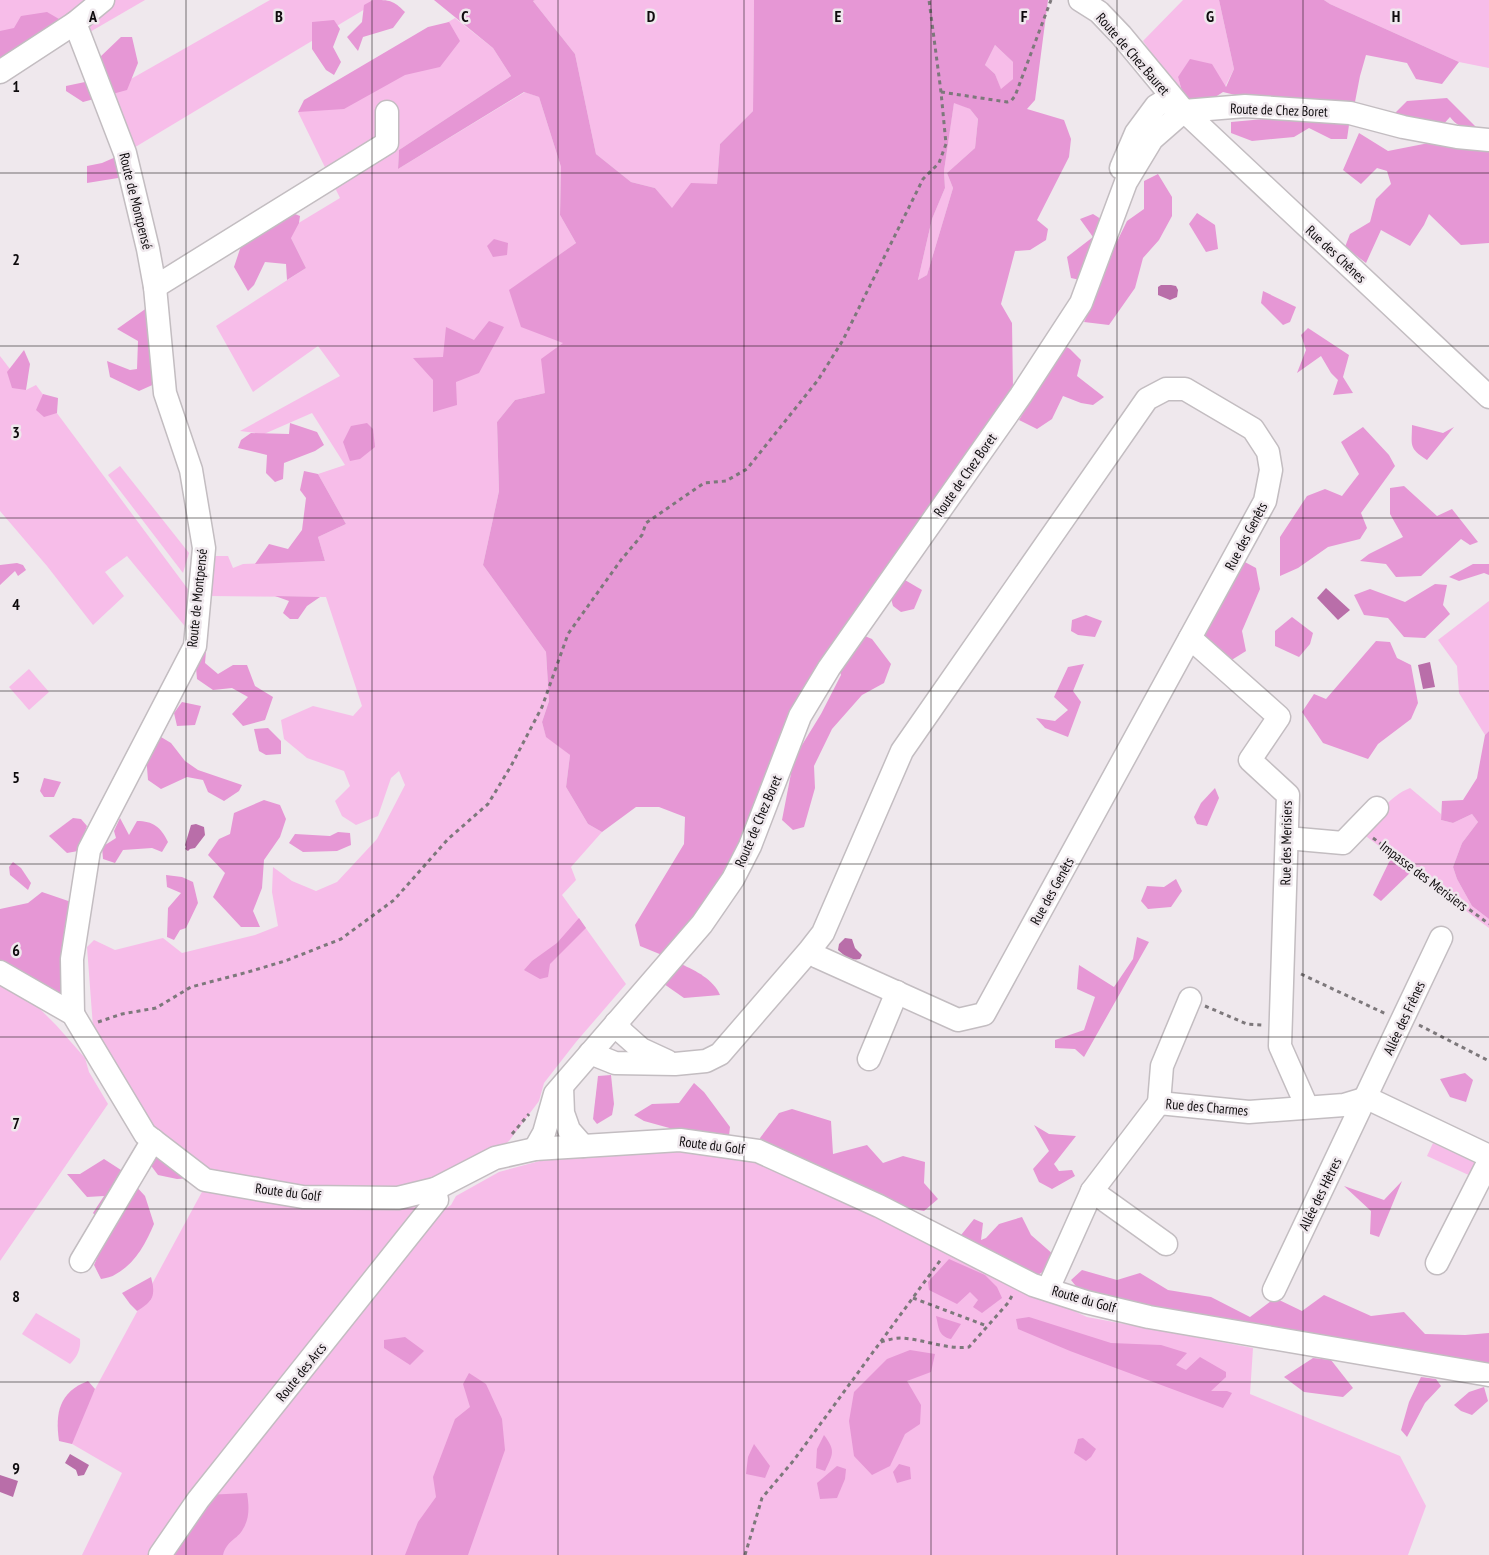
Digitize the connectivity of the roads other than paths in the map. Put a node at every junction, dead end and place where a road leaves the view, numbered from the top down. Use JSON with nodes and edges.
{"nodes":[{"id":1,"x":103,"y":0,"type":"edge"},
{"id":2,"x":1080,"y":0,"type":"edge"},
{"id":3,"x":76,"y":23,"type":"junction"},
{"id":4,"x":0,"y":72,"type":"edge"},
{"id":5,"x":1177,"y":104,"type":"junction"},
{"id":6,"x":387,"y":112,"type":"dead end"},
{"id":7,"x":1489,"y":140,"type":"edge"},
{"id":8,"x":1114,"y":185,"type":"dead end"},
{"id":9,"x":155,"y":287,"type":"junction"},
{"id":10,"x":1489,"y":397,"type":"edge"},
{"id":11,"x":1190,"y":638,"type":"junction"},
{"id":12,"x":1377,"y":808,"type":"dead end"},
{"id":13,"x":1287,"y":838,"type":"junction"},
{"id":14,"x":1441,"y":938,"type":"dead end"},
{"id":15,"x":809,"y":951,"type":"junction"},
{"id":16,"x":0,"y":972,"type":"edge"},
{"id":17,"x":897,"y":992,"type":"junction"},
{"id":18,"x":1190,"y":999,"type":"road end"},
{"id":19,"x":73,"y":1014,"type":"junction"},
{"id":20,"x":616,"y":1023,"type":"junction"},
{"id":21,"x":590,"y":1053,"type":"junction"},
{"id":22,"x":869,"y":1059,"type":"dead end"},
{"id":23,"x":674,"y":1064,"type":"junction"},
{"id":24,"x":562,"y":1086,"type":"junction"},
{"id":25,"x":1366,"y":1098,"type":"junction"},
{"id":26,"x":1160,"y":1102,"type":"junction"},
{"id":27,"x":1307,"y":1107,"type":"junction"},
{"id":28,"x":153,"y":1140,"type":"junction"},
{"id":29,"x":583,"y":1146,"type":"junction"},
{"id":30,"x":535,"y":1149,"type":"junction"},
{"id":31,"x":1489,"y":1156,"type":"edge"},
{"id":32,"x":1489,"y":1160,"type":"edge"},
{"id":33,"x":435,"y":1189,"type":"junction"},
{"id":34,"x":1092,"y":1191,"type":"junction"},
{"id":35,"x":1166,"y":1244,"type":"dead end"},
{"id":36,"x":80,"y":1261,"type":"dead end"},
{"id":37,"x":1437,"y":1263,"type":"dead end"},
{"id":38,"x":1048,"y":1289,"type":"junction"},
{"id":39,"x":1274,"y":1290,"type":"dead end"},
{"id":40,"x":1489,"y":1375,"type":"edge"},
{"id":41,"x":160,"y":1555,"type":"edge"}],
"edges":[{"from":1,"to":3,"type":"street"},
{"from":2,"to":5,"type":"street","name":"Route de Chez Bauret"},
{"from":3,"to":4,"type":"street"},
{"from":3,"to":9,"type":"street","name":"Route de Montpensé"},
{"from":5,"to":7,"type":"street","name":"Route de Chez Boret"},
{"from":5,"to":8,"type":"street"},
{"from":5,"to":10,"type":"street","name":"Rue des Chênes"},
{"from":5,"to":20,"type":"street","name":"Route de Chez Boret"},
{"from":6,"to":9,"type":"street"},
{"from":9,"to":19,"type":"street","name":"Route de Montpensé"},
{"from":11,"to":13,"type":"street","name":"Rue des Merisiers"},
{"from":11,"to":15,"type":"street","name":"Rue des Genêts"},
{"from":11,"to":17,"type":"street","name":"Rue des Genêts"},
{"from":12,"to":13,"type":"street"},
{"from":13,"to":27,"type":"street","name":"Rue des Merisiers"},
{"from":14,"to":25,"type":"street","name":"Allée des Frênes"},
{"from":15,"to":17,"type":"street","name":"Rue des Genêts"},
{"from":15,"to":23,"type":"street","name":"Rue des Genêts"},
{"from":16,"to":19,"type":"street","name":"Route du Golf"},
{"from":17,"to":22,"type":"street"},
{"from":18,"to":26,"type":"street"},
{"from":19,"to":28,"type":"street","name":"Route du Golf"},
{"from":20,"to":21,"type":"street","name":"Route de Chez Boret"},
{"from":20,"to":23,"type":"street","name":"Rue des Genêts"},
{"from":21,"to":23,"type":"street","name":"Rue des Genêts"},
{"from":21,"to":24,"type":"street","name":"Route de Chez Boret"},
{"from":24,"to":29,"type":"street"},
{"from":24,"to":30,"type":"street","name":"Route de Chez Boret"},
{"from":25,"to":27,"type":"street","name":"Rue des Charmes"},
{"from":25,"to":31,"type":"street"},
{"from":25,"to":39,"type":"street","name":"Allée des Hêtres"},
{"from":26,"to":27,"type":"street","name":"Rue des Charmes"},
{"from":26,"to":34,"type":"street","name":"Rue des Charmes"},
{"from":28,"to":33,"type":"street","name":"Route du Golf"},
{"from":28,"to":36,"type":"street"},
{"from":29,"to":30,"type":"street","name":"Route du Golf"},
{"from":29,"to":38,"type":"street","name":"Route du Golf"},
{"from":30,"to":33,"type":"street","name":"Route du Golf"},
{"from":32,"to":37,"type":"street"},
{"from":33,"to":41,"type":"street","name":"Route des Arcs"},
{"from":34,"to":35,"type":"street"},
{"from":34,"to":38,"type":"street","name":"Rue des Charmes"},
{"from":38,"to":40,"type":"street","name":"Route du Golf"}]}
